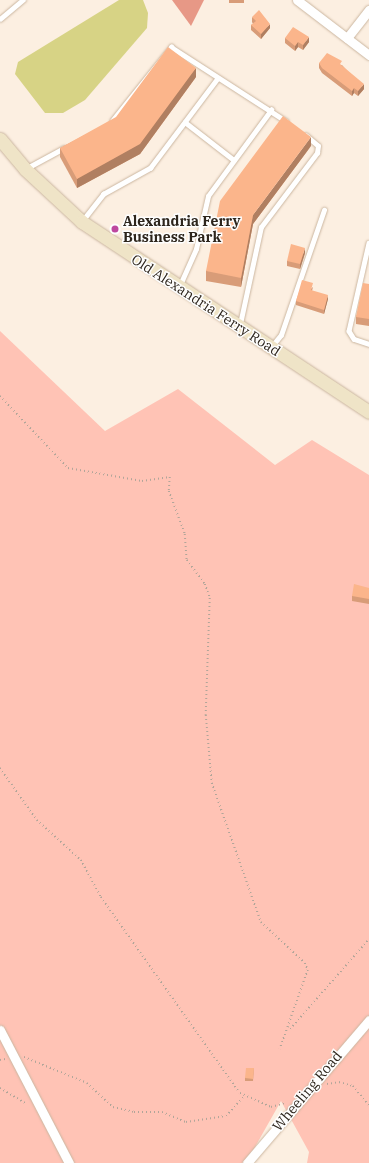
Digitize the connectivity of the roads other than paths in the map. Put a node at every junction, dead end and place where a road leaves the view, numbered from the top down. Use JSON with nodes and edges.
{"nodes":[{"id":1,"x":23,"y":0,"type":"edge"},
{"id":2,"x":297,"y":0,"type":"edge"},
{"id":3,"x":369,"y":10,"type":"edge"},
{"id":4,"x":0,"y":19,"type":"edge"},
{"id":5,"x":347,"y":38,"type":"junction"},
{"id":6,"x":369,"y":56,"type":"edge"},
{"id":7,"x":217,"y":79,"type":"junction"},
{"id":8,"x":271,"y":110,"type":"junction"},
{"id":9,"x":185,"y":122,"type":"junction"},
{"id":10,"x":106,"y":125,"type":"edge"},
{"id":11,"x":293,"y":126,"type":"edge"},
{"id":12,"x":298,"y":130,"type":"edge"},
{"id":13,"x":0,"y":139,"type":"edge"},
{"id":14,"x":67,"y":146,"type":"edge"},
{"id":15,"x":234,"y":160,"type":"junction"},
{"id":16,"x":25,"y":169,"type":"junction"},
{"id":17,"x":324,"y":210,"type":"dead end"},
{"id":18,"x":82,"y":222,"type":"junction"},
{"id":19,"x":369,"y":243,"type":"edge"},
{"id":20,"x":178,"y":288,"type":"junction"},
{"id":21,"x":239,"y":328,"type":"junction"},
{"id":22,"x":369,"y":344,"type":"edge"},
{"id":23,"x":270,"y":348,"type":"junction"},
{"id":24,"x":369,"y":412,"type":"edge"},
{"id":25,"x":369,"y":1020,"type":"edge"},
{"id":26,"x":0,"y":1030,"type":"edge"},
{"id":27,"x":69,"y":1163,"type":"edge"},
{"id":28,"x":247,"y":1163,"type":"edge"}],
"edges":[{"from":1,"to":4,"type":"lane"},
{"from":2,"to":5,"type":"street"},
{"from":3,"to":5,"type":"street"},
{"from":5,"to":6,"type":"street"},
{"from":7,"to":8,"type":"lane"},
{"from":7,"to":9,"type":"lane"},
{"from":7,"to":10,"type":"lane"},
{"from":8,"to":11,"type":"lane"},
{"from":8,"to":15,"type":"lane"},
{"from":9,"to":15,"type":"lane"},
{"from":9,"to":18,"type":"lane"},
{"from":12,"to":21,"type":"lane"},
{"from":13,"to":16,"type":"main road","name":"Old Alexandria Ferry Road"},
{"from":14,"to":16,"type":"lane"},
{"from":15,"to":20,"type":"lane"},
{"from":16,"to":18,"type":"main road","name":"Old Alexandria Ferry Road"},
{"from":17,"to":23,"type":"lane"},
{"from":18,"to":20,"type":"main road","name":"Old Alexandria Ferry Road"},
{"from":19,"to":22,"type":"lane"},
{"from":20,"to":21,"type":"main road","name":"Old Alexandria Ferry Road"},
{"from":21,"to":23,"type":"main road","name":"Old Alexandria Ferry Road"},
{"from":23,"to":24,"type":"main road","name":"Old Alexandria Ferry Road"},
{"from":25,"to":28,"type":"street","name":"Wheeling Road"},
{"from":26,"to":27,"type":"street"}]}
